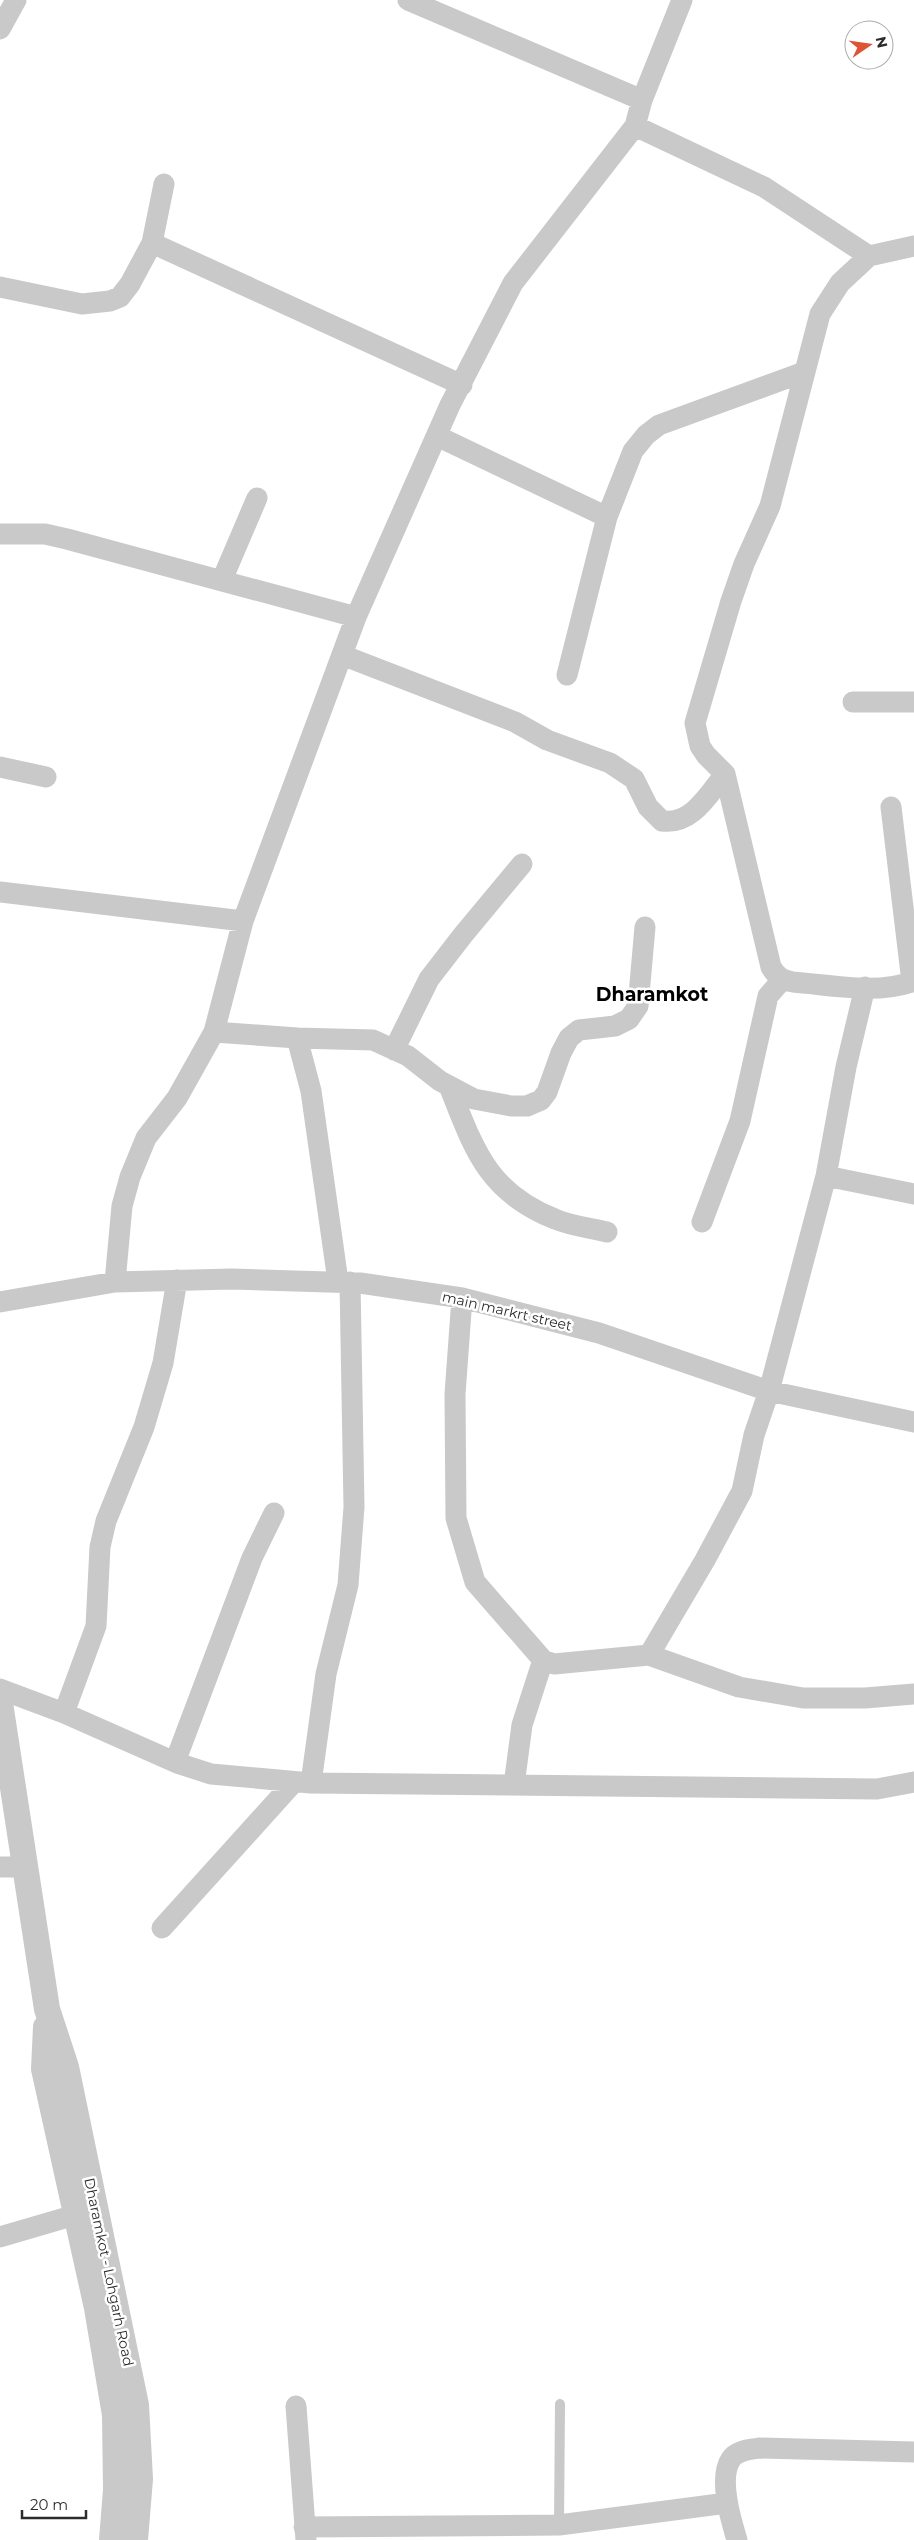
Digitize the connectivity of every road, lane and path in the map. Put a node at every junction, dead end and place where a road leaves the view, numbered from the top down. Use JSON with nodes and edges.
{"nodes":[{"id":1,"x":16,"y":0,"type":"edge"},
{"id":2,"x":408,"y":0,"type":"edge"},
{"id":3,"x":682,"y":0,"type":"edge"},
{"id":4,"x":0,"y":29,"type":"edge"},
{"id":5,"x":642,"y":100,"type":"junction"},
{"id":6,"x":635,"y":126,"type":"junction"},
{"id":7,"x":164,"y":184,"type":"dead end"},
{"id":8,"x":152,"y":243,"type":"junction"},
{"id":9,"x":914,"y":246,"type":"edge"},
{"id":10,"x":869,"y":256,"type":"junction"},
{"id":11,"x":0,"y":287,"type":"edge"},
{"id":12,"x":804,"y":372,"type":"junction"},
{"id":13,"x":462,"y":386,"type":"junction"},
{"id":14,"x":437,"y":436,"type":"junction"},
{"id":15,"x":257,"y":498,"type":"dead end"},
{"id":16,"x":607,"y":517,"type":"junction"},
{"id":17,"x":0,"y":534,"type":"edge"},
{"id":18,"x":222,"y":580,"type":"junction"},
{"id":19,"x":356,"y":617,"type":"junction"},
{"id":20,"x":342,"y":655,"type":"junction"},
{"id":21,"x":567,"y":675,"type":"dead end"},
{"id":22,"x":853,"y":702,"type":"dead end"},
{"id":23,"x":914,"y":702,"type":"edge"},
{"id":24,"x":0,"y":766,"type":"edge"},
{"id":25,"x":725,"y":774,"type":"junction"},
{"id":26,"x":46,"y":777,"type":"dead end"},
{"id":27,"x":891,"y":807,"type":"dead end"},
{"id":28,"x":522,"y":864,"type":"dead end"},
{"id":29,"x":0,"y":892,"type":"edge"},
{"id":30,"x":243,"y":921,"type":"junction"},
{"id":31,"x":644,"y":928,"type":"dead end"},
{"id":32,"x":782,"y":980,"type":"junction"},
{"id":33,"x":913,"y":981,"type":"edge"},
{"id":34,"x":865,"y":987,"type":"junction"},
{"id":35,"x":214,"y":1032,"type":"junction"},
{"id":36,"x":297,"y":1038,"type":"junction"},
{"id":37,"x":394,"y":1050,"type":"junction"},
{"id":38,"x":449,"y":1086,"type":"junction"},
{"id":39,"x":826,"y":1176,"type":"junction"},
{"id":40,"x":914,"y":1194,"type":"edge"},
{"id":41,"x":702,"y":1222,"type":"dead end"},
{"id":42,"x":608,"y":1232,"type":"dead end"},
{"id":43,"x":177,"y":1280,"type":"junction"},
{"id":44,"x":344,"y":1281,"type":"junction"},
{"id":45,"x":115,"y":1282,"type":"junction"},
{"id":46,"x":462,"y":1298,"type":"junction"},
{"id":47,"x":0,"y":1302,"type":"edge"},
{"id":48,"x":769,"y":1391,"type":"junction"},
{"id":49,"x":914,"y":1422,"type":"edge"},
{"id":50,"x":274,"y":1514,"type":"dead end"},
{"id":51,"x":649,"y":1655,"type":"junction"},
{"id":52,"x":544,"y":1660,"type":"junction"},
{"id":53,"x":0,"y":1689,"type":"edge"},
{"id":54,"x":914,"y":1694,"type":"edge"},
{"id":55,"x":0,"y":1703,"type":"edge"},
{"id":56,"x":64,"y":1713,"type":"junction"},
{"id":57,"x":175,"y":1762,"type":"junction"},
{"id":58,"x":914,"y":1782,"type":"edge"},
{"id":59,"x":303,"y":1783,"type":"junction"},
{"id":60,"x":514,"y":1784,"type":"junction"},
{"id":61,"x":13,"y":1867,"type":"edge"},
{"id":62,"x":162,"y":1928,"type":"dead end"},
{"id":63,"x":47,"y":2009,"type":"junction"},
{"id":64,"x":75,"y":2215,"type":"junction"},
{"id":65,"x":0,"y":2237,"type":"edge"},
{"id":66,"x":560,"y":2404,"type":"dead end"},
{"id":67,"x":296,"y":2406,"type":"dead end"},
{"id":68,"x":914,"y":2452,"type":"edge"},
{"id":69,"x":727,"y":2503,"type":"junction"},
{"id":70,"x":559,"y":2525,"type":"junction"},
{"id":71,"x":305,"y":2533,"type":"edge"},
{"id":72,"x":479,"y":2533,"type":"edge"},
{"id":73,"x":112,"y":2540,"type":"edge"},
{"id":74,"x":135,"y":2540,"type":"edge"},
{"id":75,"x":737,"y":2540,"type":"edge"}],
"edges":[{"from":1,"to":4,"type":"street"},
{"from":2,"to":5,"type":"street"},
{"from":3,"to":5,"type":"street"},
{"from":5,"to":6,"type":"street"},
{"from":6,"to":10,"type":"street"},
{"from":6,"to":13,"type":"street"},
{"from":7,"to":8,"type":"street"},
{"from":8,"to":11,"type":"street"},
{"from":8,"to":13,"type":"street"},
{"from":9,"to":10,"type":"street"},
{"from":10,"to":12,"type":"street"},
{"from":12,"to":16,"type":"street"},
{"from":12,"to":25,"type":"street"},
{"from":13,"to":14,"type":"street"},
{"from":14,"to":16,"type":"street"},
{"from":14,"to":19,"type":"street"},
{"from":15,"to":18,"type":"street"},
{"from":16,"to":21,"type":"street"},
{"from":17,"to":18,"type":"street"},
{"from":18,"to":19,"type":"street"},
{"from":19,"to":20,"type":"street"},
{"from":20,"to":25,"type":"street"},
{"from":20,"to":30,"type":"street"},
{"from":22,"to":23,"type":"street"},
{"from":24,"to":26,"type":"street"},
{"from":25,"to":32,"type":"street"},
{"from":27,"to":33,"type":"street"},
{"from":28,"to":37,"type":"street"},
{"from":29,"to":30,"type":"street"},
{"from":30,"to":35,"type":"street"},
{"from":31,"to":38,"type":"street"},
{"from":32,"to":34,"type":"street"},
{"from":32,"to":41,"type":"street"},
{"from":33,"to":34,"type":"street"},
{"from":34,"to":39,"type":"street"},
{"from":35,"to":36,"type":"street"},
{"from":35,"to":45,"type":"street"},
{"from":36,"to":37,"type":"street"},
{"from":36,"to":44,"type":"street"},
{"from":37,"to":38,"type":"street"},
{"from":38,"to":42,"type":"street"},
{"from":39,"to":40,"type":"street"},
{"from":39,"to":48,"type":"street"},
{"from":43,"to":44,"type":"street","name":"main markrt street"},
{"from":43,"to":45,"type":"street","name":"main markrt street"},
{"from":43,"to":56,"type":"street"},
{"from":44,"to":46,"type":"street","name":"main markrt street"},
{"from":44,"to":59,"type":"street"},
{"from":45,"to":47,"type":"street","name":"main markrt street"},
{"from":46,"to":48,"type":"street","name":"main markrt street"},
{"from":46,"to":52,"type":"street"},
{"from":48,"to":49,"type":"street","name":"main markrt street"},
{"from":48,"to":51,"type":"street"},
{"from":50,"to":57,"type":"street"},
{"from":51,"to":52,"type":"street"},
{"from":51,"to":54,"type":"street"},
{"from":52,"to":60,"type":"street"},
{"from":53,"to":56,"type":"street"},
{"from":55,"to":61,"type":"street","name":"Dharamkot - Lohgarh Road"},
{"from":56,"to":57,"type":"street"},
{"from":57,"to":59,"type":"street"},
{"from":58,"to":60,"type":"street"},
{"from":59,"to":60,"type":"street"},
{"from":59,"to":62,"type":"street"},
{"from":61,"to":63,"type":"street","name":"Dharamkot - Lohgarh Road"},
{"from":63,"to":64,"type":"street","name":"Dharamkot - Lohgarh Road"},
{"from":63,"to":74,"type":"street","name":"Dharamkot - Lohgarh Road"},
{"from":64,"to":65,"type":"street"},
{"from":64,"to":73,"type":"street","name":"Dharamkot - Lohgarh Road"},
{"from":66,"to":70,"type":"lane"},
{"from":67,"to":71,"type":"street"},
{"from":68,"to":69,"type":"street"},
{"from":69,"to":70,"type":"street"},
{"from":69,"to":75,"type":"street"},
{"from":70,"to":72,"type":"street"},
{"from":71,"to":72,"type":"street"}]}
